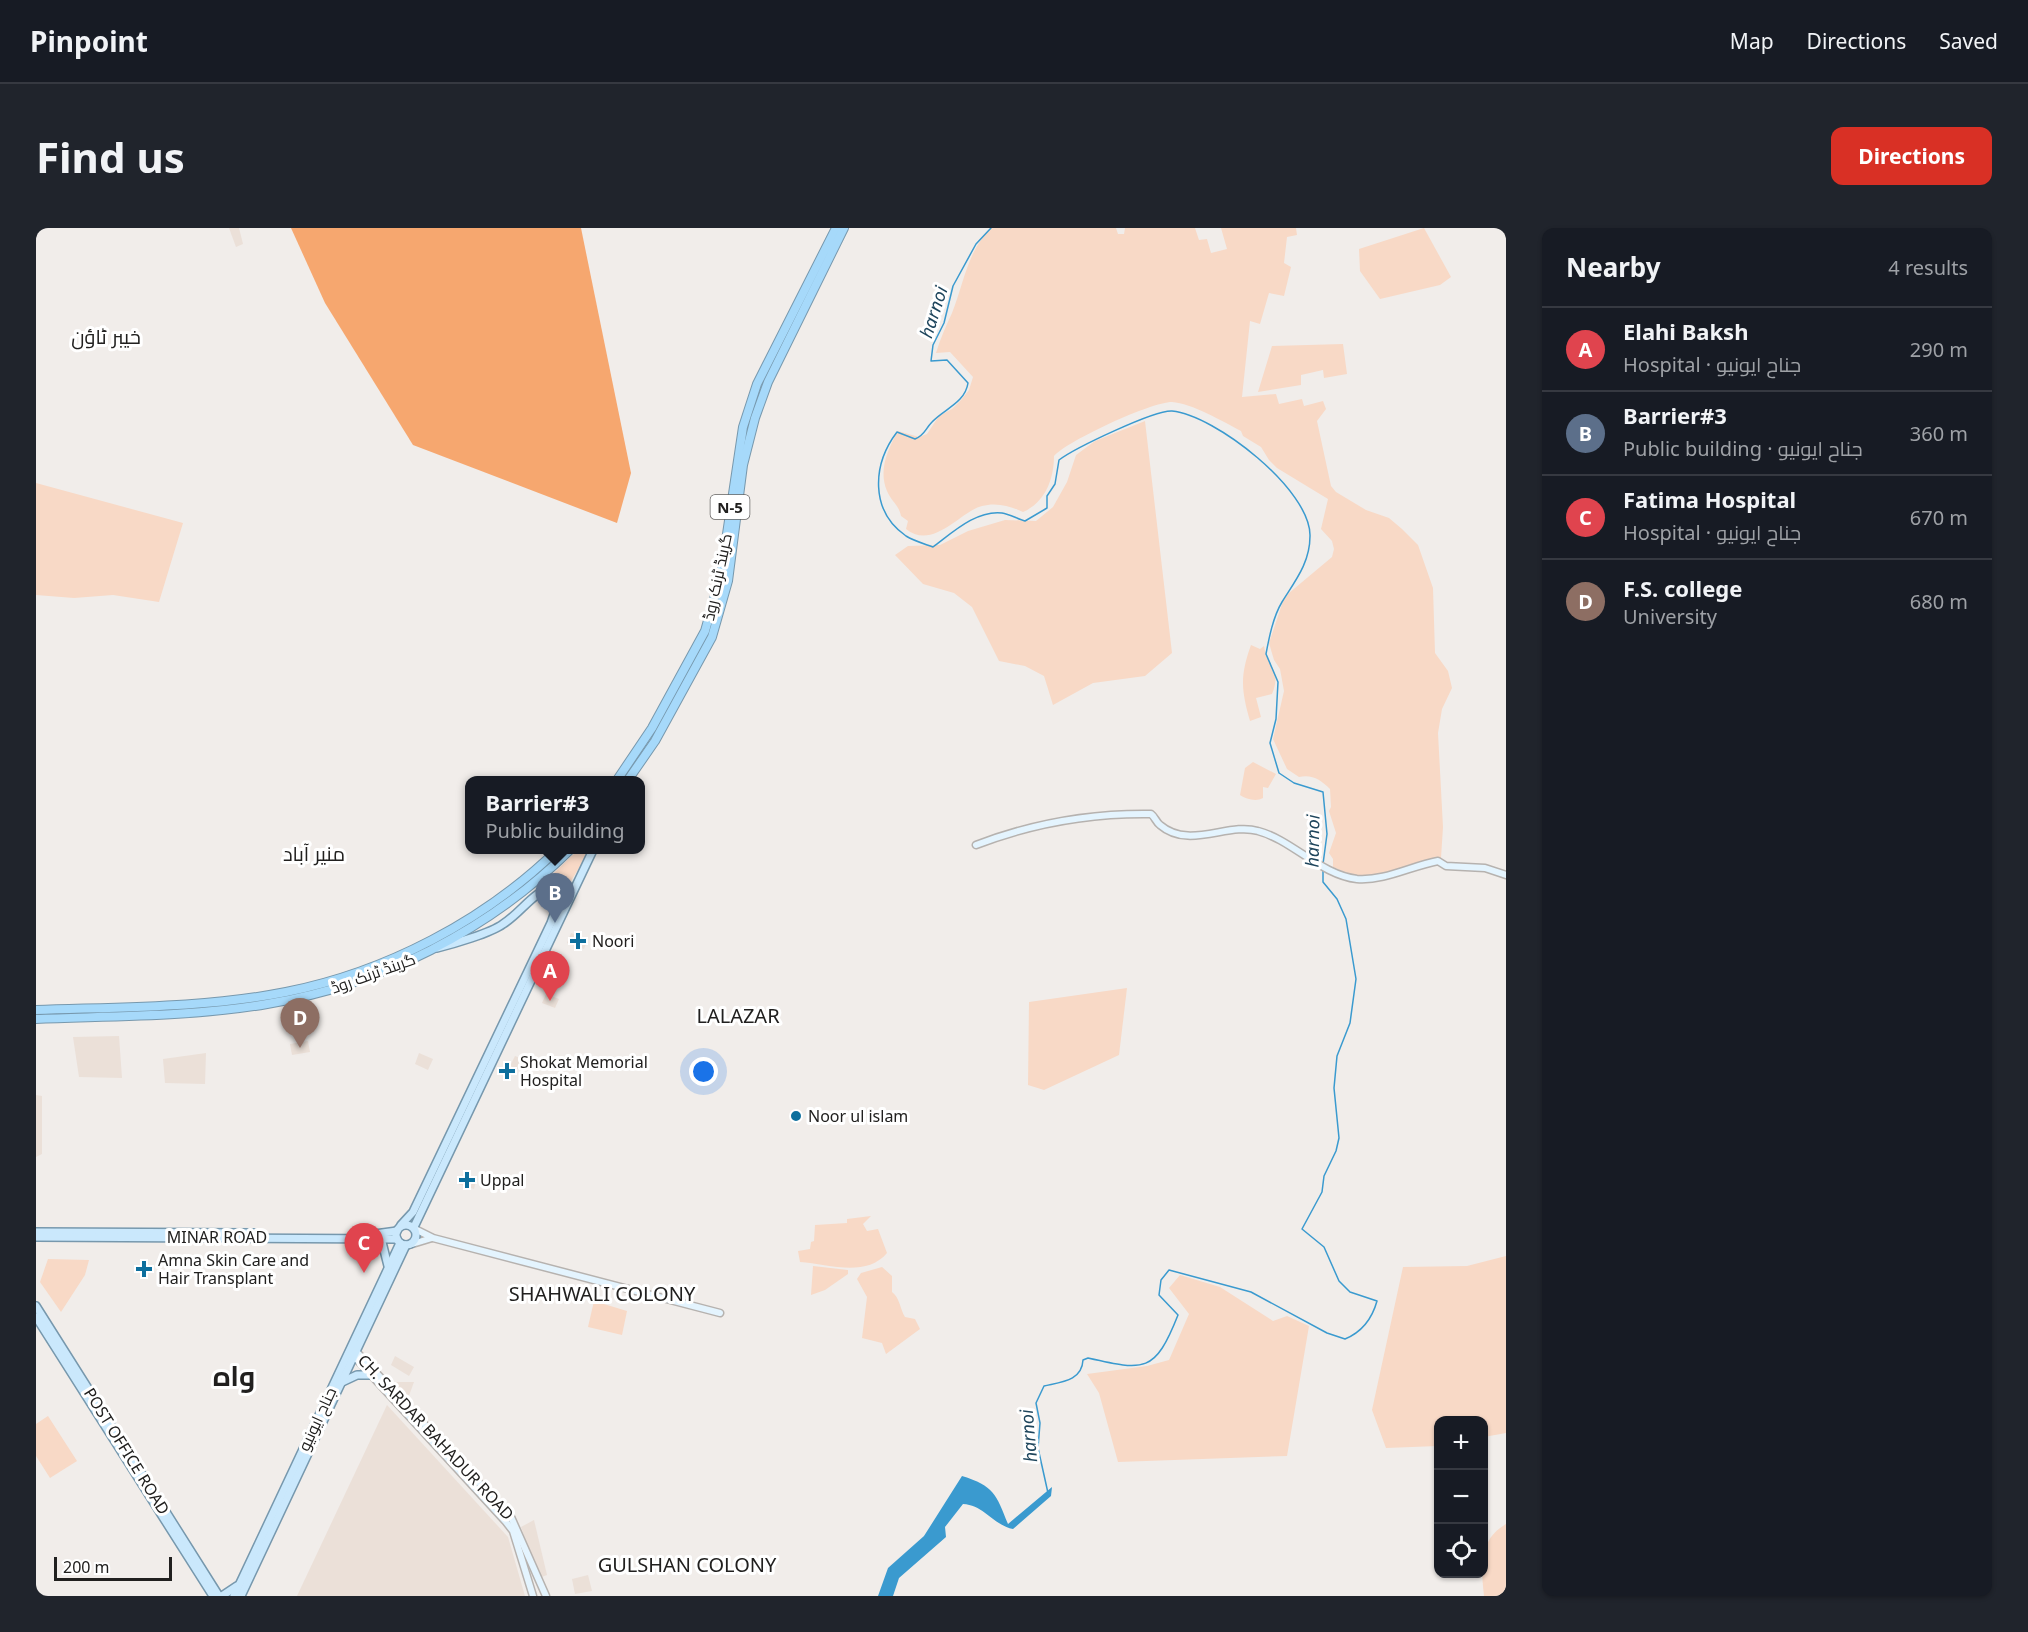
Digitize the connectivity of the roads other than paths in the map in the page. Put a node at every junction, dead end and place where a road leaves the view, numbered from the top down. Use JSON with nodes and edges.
{"nodes":[{"id":1,"x":836,"y":228,"type":"edge"},
{"id":2,"x":844,"y":228,"type":"edge"},
{"id":3,"x":743,"y":441,"type":"junction"},
{"id":4,"x":620,"y":776,"type":"edge"},
{"id":5,"x":630,"y":776,"type":"edge"},
{"id":6,"x":976,"y":846,"type":"dead end"},
{"id":7,"x":550,"y":854,"type":"edge"},
{"id":8,"x":564,"y":854,"type":"edge"},
{"id":9,"x":591,"y":854,"type":"edge"},
{"id":10,"x":1506,"y":875,"type":"edge"},
{"id":11,"x":554,"y":924,"type":"junction"},
{"id":12,"x":434,"y":949,"type":"junction"},
{"id":13,"x":391,"y":959,"type":"junction"},
{"id":14,"x":394,"y":967,"type":"junction"},
{"id":15,"x":525,"y":986,"type":"junction"},
{"id":16,"x":36,"y":1010,"type":"edge"},
{"id":17,"x":36,"y":1019,"type":"edge"},
{"id":18,"x":414,"y":1228,"type":"junction"},
{"id":19,"x":36,"y":1232,"type":"edge"},
{"id":20,"x":145,"y":1234,"type":"junction"},
{"id":21,"x":262,"y":1235,"type":"junction"},
{"id":22,"x":36,"y":1237,"type":"edge"},
{"id":23,"x":381,"y":1238,"type":"junction"},
{"id":24,"x":402,"y":1238,"type":"junction"},
{"id":25,"x":433,"y":1238,"type":"junction"},
{"id":26,"x":388,"y":1269,"type":"junction"},
{"id":27,"x":36,"y":1306,"type":"edge"},
{"id":28,"x":720,"y":1313,"type":"dead end"},
{"id":29,"x":36,"y":1317,"type":"edge"},
{"id":30,"x":352,"y":1351,"type":"junction"},
{"id":31,"x":370,"y":1375,"type":"junction"},
{"id":32,"x":81,"y":1382,"type":"junction"},
{"id":33,"x":340,"y":1383,"type":"junction"},
{"id":34,"x":410,"y":1412,"type":"junction"},
{"id":35,"x":238,"y":1585,"type":"junction"},
{"id":36,"x":213,"y":1596,"type":"edge"},
{"id":37,"x":220,"y":1596,"type":"edge"},
{"id":38,"x":234,"y":1596,"type":"edge"},
{"id":39,"x":241,"y":1596,"type":"edge"},
{"id":40,"x":532,"y":1596,"type":"edge"},
{"id":41,"x":546,"y":1596,"type":"edge"}],
"edges":[{"from":1,"to":3,"type":"highway","name":"گرینڈ ٹرنک روڈ","number":"N-5"},
{"from":2,"to":3,"type":"highway","name":"گرینڈ ٹرنک روڈ","number":"N-5"},
{"from":3,"to":4,"type":"highway","name":"گرینڈ ٹرنک روڈ","number":"N-5"},
{"from":3,"to":5,"type":"highway","name":"گرینڈ ٹرنک روڈ","number":"N-5"},
{"from":6,"to":10,"type":"main road"},
{"from":7,"to":13,"type":"highway","name":"گرینڈ ٹرنک روڈ"},
{"from":8,"to":12,"type":"highway","name":"گرینڈ ٹرنک روڈ"},
{"from":9,"to":11,"type":"main road"},
{"from":11,"to":12,"type":"main road"},
{"from":11,"to":15,"type":"main road","name":"جناح ایونیو"},
{"from":12,"to":14,"type":"highway","name":"گرینڈ ٹرنک روڈ"},
{"from":13,"to":14,"type":"highway"},
{"from":13,"to":16,"type":"highway","name":"گرینڈ ٹرنک روڈ"},
{"from":14,"to":17,"type":"highway","name":"گرینڈ ٹرنک روڈ"},
{"from":15,"to":18,"type":"main road","name":"جناح ایونیو"},
{"from":15,"to":24,"type":"main road","name":"جناح ایونیو"},
{"from":18,"to":24,"type":"main road"},
{"from":18,"to":24,"type":"main road","name":"جناح ایونیو"},
{"from":18,"to":25,"type":"main road"},
{"from":19,"to":20,"type":"main road","name":"MINAR ROAD"},
{"from":20,"to":21,"type":"main road","name":"MINAR ROAD"},
{"from":20,"to":22,"type":"main road","name":"MINAR ROAD"},
{"from":21,"to":23,"type":"main road","name":"MINAR ROAD"},
{"from":21,"to":24,"type":"main road","name":"MINAR ROAD"},
{"from":23,"to":24,"type":"main road","name":"MINAR ROAD"},
{"from":23,"to":26,"type":"main road"},
{"from":24,"to":25,"type":"main road"},
{"from":24,"to":26,"type":"main road","name":"جناح ایونیو"},
{"from":24,"to":30,"type":"main road","name":"جناح ایونیو"},
{"from":25,"to":28,"type":"main road"},
{"from":26,"to":30,"type":"main road","name":"جناح ایونیو"},
{"from":27,"to":32,"type":"main road","name":"POST OFFICE ROAD"},
{"from":29,"to":32,"type":"main road","name":"POST OFFICE ROAD"},
{"from":30,"to":31,"type":"main road","name":"CH. SARDAR BAHADUR ROAD"},
{"from":30,"to":33,"type":"main road","name":"جناح ایونیو"},
{"from":30,"to":34,"type":"main road","name":"CH. SARDAR BAHADUR ROAD"},
{"from":30,"to":35,"type":"main road","name":"جناح ایونیو"},
{"from":31,"to":33,"type":"main road"},
{"from":31,"to":34,"type":"main road","name":"CH. SARDAR BAHADUR ROAD"},
{"from":32,"to":36,"type":"main road","name":"POST OFFICE ROAD"},
{"from":32,"to":37,"type":"main road","name":"POST OFFICE ROAD"},
{"from":33,"to":39,"type":"main road","name":"جناح ایونیو"},
{"from":34,"to":40,"type":"main road","name":"CH. SARDAR BAHADUR ROAD"},
{"from":34,"to":41,"type":"main road","name":"CH. SARDAR BAHADUR ROAD"},
{"from":35,"to":37,"type":"main road"},
{"from":35,"to":38,"type":"main road","name":"جناح ایونیو"}]}
